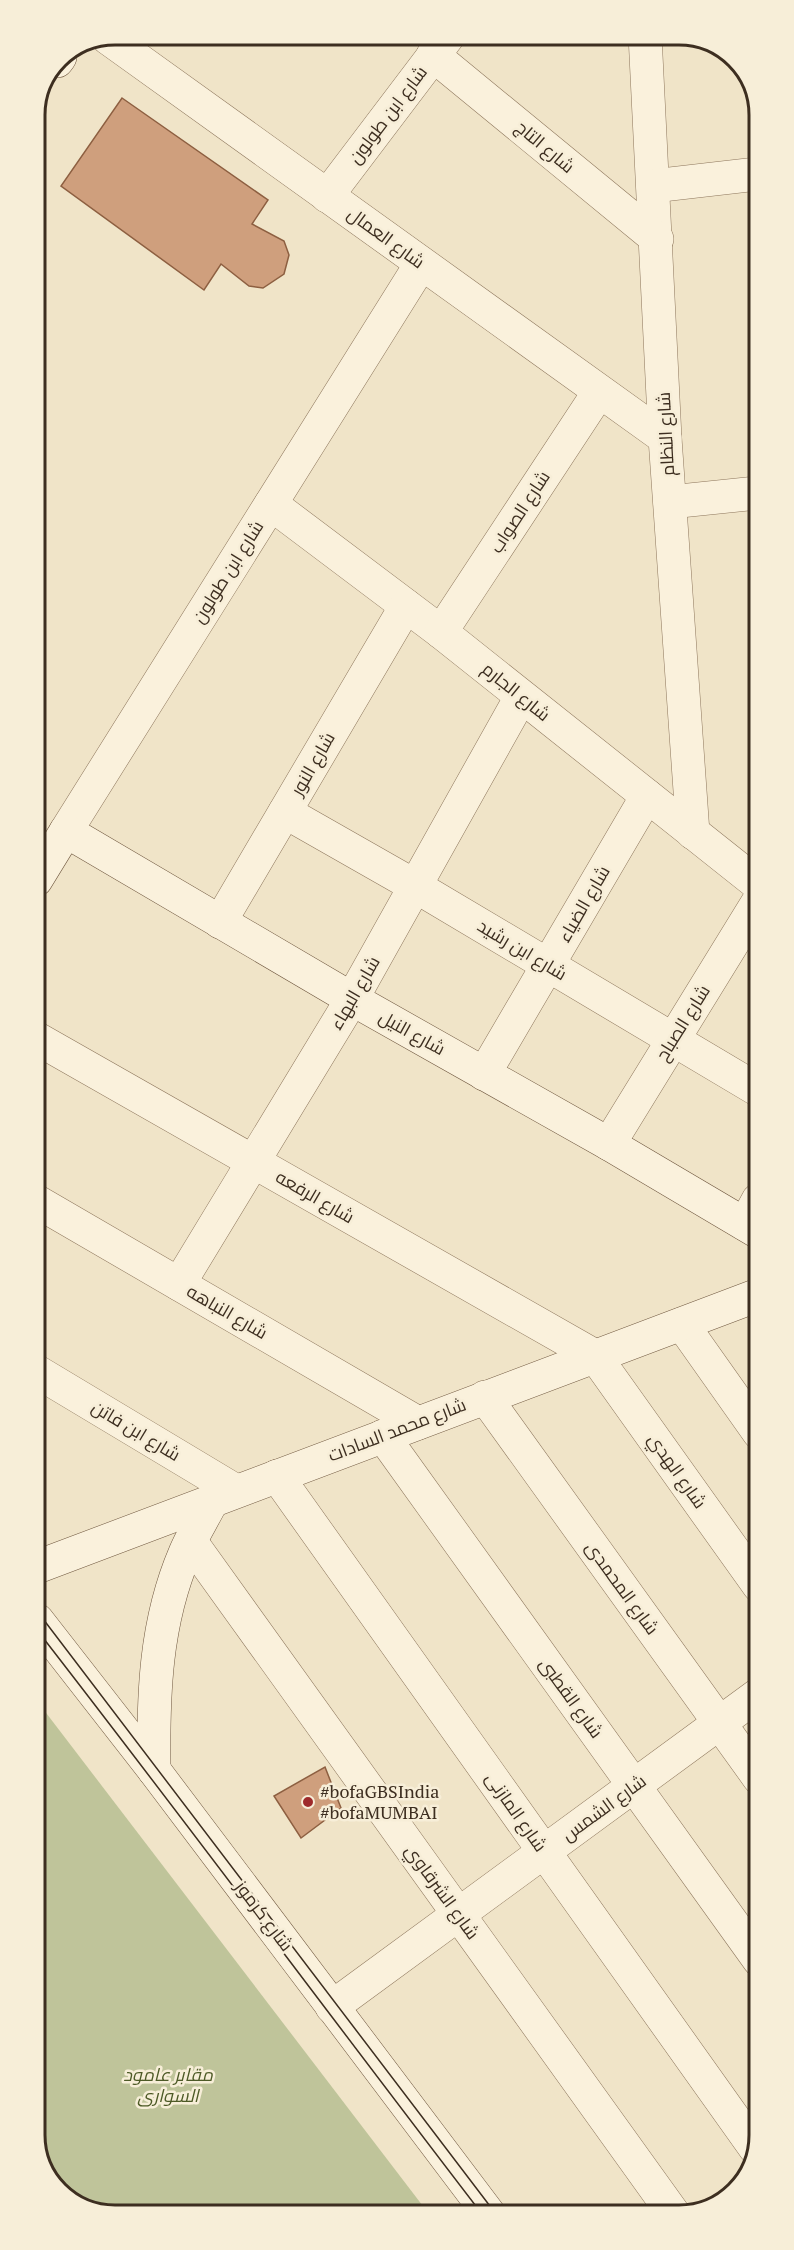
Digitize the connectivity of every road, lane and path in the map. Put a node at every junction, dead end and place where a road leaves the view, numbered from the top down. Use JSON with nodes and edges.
{"nodes":[{"id":1,"x":118,"y":45,"type":"edge"},
{"id":2,"x":441,"y":45,"type":"edge"},
{"id":3,"x":646,"y":45,"type":"edge"},
{"id":4,"x":749,"y":175,"type":"edge"},
{"id":5,"x":653,"y":186,"type":"junction"},
{"id":6,"x":327,"y":196,"type":"junction"},
{"id":7,"x":657,"y":239,"type":"junction"},
{"id":8,"x":421,"y":264,"type":"junction"},
{"id":9,"x":599,"y":392,"type":"junction"},
{"id":10,"x":665,"y":438,"type":"junction"},
{"id":11,"x":749,"y":494,"type":"edge"},
{"id":12,"x":670,"y":502,"type":"junction"},
{"id":13,"x":271,"y":504,"type":"junction"},
{"id":14,"x":406,"y":606,"type":"junction"},
{"id":15,"x":441,"y":632,"type":"junction"},
{"id":16,"x":521,"y":697,"type":"junction"},
{"id":17,"x":647,"y":796,"type":"junction"},
{"id":18,"x":285,"y":812,"type":"junction"},
{"id":19,"x":66,"y":831,"type":"junction"},
{"id":20,"x":693,"y":833,"type":"junction"},
{"id":21,"x":45,"y":865,"type":"edge"},
{"id":22,"x":749,"y":877,"type":"edge"},
{"id":23,"x":415,"y":886,"type":"junction"},
{"id":24,"x":749,"y":917,"type":"edge"},
{"id":25,"x":219,"y":921,"type":"junction"},
{"id":26,"x":548,"y":965,"type":"junction"},
{"id":27,"x":352,"y":999,"type":"junction"},
{"id":28,"x":673,"y":1040,"type":"junction"},
{"id":29,"x":45,"y":1043,"type":"edge"},
{"id":30,"x":484,"y":1074,"type":"junction"},
{"id":31,"x":749,"y":1085,"type":"edge"},
{"id":32,"x":609,"y":1144,"type":"junction"},
{"id":33,"x":254,"y":1162,"type":"junction"},
{"id":34,"x":45,"y":1206,"type":"edge"},
{"id":35,"x":749,"y":1216,"type":"edge"},
{"id":36,"x":179,"y":1284,"type":"junction"},
{"id":37,"x":749,"y":1298,"type":"edge"},
{"id":38,"x":682,"y":1324,"type":"junction"},
{"id":39,"x":595,"y":1356,"type":"junction"},
{"id":40,"x":45,"y":1377,"type":"edge"},
{"id":41,"x":485,"y":1397,"type":"junction"},
{"id":42,"x":749,"y":1419,"type":"edge"},
{"id":43,"x":418,"y":1423,"type":"junction"},
{"id":44,"x":383,"y":1436,"type":"junction"},
{"id":45,"x":277,"y":1476,"type":"junction"},
{"id":46,"x":224,"y":1495,"type":"junction"},
{"id":47,"x":190,"y":1542,"type":"junction"},
{"id":48,"x":45,"y":1564,"type":"edge"},
{"id":49,"x":749,"y":1572,"type":"edge"},
{"id":50,"x":45,"y":1630,"type":"edge"},
{"id":51,"x":749,"y":1701,"type":"edge"},
{"id":52,"x":719,"y":1723,"type":"junction"},
{"id":53,"x":749,"y":1764,"type":"edge"},
{"id":54,"x":154,"y":1770,"type":"junction"},
{"id":55,"x":634,"y":1786,"type":"junction"},
{"id":56,"x":544,"y":1852,"type":"junction"},
{"id":57,"x":459,"y":1915,"type":"junction"},
{"id":58,"x":749,"y":1946,"type":"edge"},
{"id":59,"x":332,"y":2007,"type":"junction"},
{"id":60,"x":749,"y":2139,"type":"edge"},
{"id":61,"x":482,"y":2205,"type":"edge"},
{"id":62,"x":667,"y":2205,"type":"edge"}],
"edges":[{"from":1,"to":6,"type":"street","name":"شارع العمال"},
{"from":2,"to":6,"type":"street","name":"شارع ابن طولون"},
{"from":2,"to":7,"type":"street","name":"شارع التاج"},
{"from":3,"to":5,"type":"street","name":"شارع النظام"},
{"from":4,"to":5,"type":"street"},
{"from":5,"to":7,"type":"street","name":"شارع النظام"},
{"from":6,"to":8,"type":"street","name":"شارع العمال"},
{"from":7,"to":10,"type":"street","name":"شارع النظام"},
{"from":8,"to":9,"type":"street","name":"شارع العمال"},
{"from":8,"to":13,"type":"street","name":"شارع ابن طولون"},
{"from":9,"to":10,"type":"street","name":"شارع العمال"},
{"from":9,"to":15,"type":"street","name":"شارع الصواب"},
{"from":10,"to":12,"type":"street","name":"شارع النظام"},
{"from":11,"to":12,"type":"street"},
{"from":12,"to":20,"type":"street","name":"شارع النظام"},
{"from":13,"to":14,"type":"street","name":"شارع الجارم"},
{"from":13,"to":19,"type":"street","name":"شارع ابن طولون"},
{"from":14,"to":15,"type":"street","name":"شارع الجارم"},
{"from":14,"to":18,"type":"street","name":"شارع النور"},
{"from":15,"to":16,"type":"street","name":"شارع الجارم"},
{"from":16,"to":17,"type":"street","name":"شارع الجارم"},
{"from":16,"to":23,"type":"street","name":"شارع البهاء"},
{"from":17,"to":20,"type":"street","name":"شارع الجارم"},
{"from":17,"to":26,"type":"street","name":"شارع الضياء"},
{"from":18,"to":23,"type":"street","name":"شارع ابن رشيد"},
{"from":18,"to":25,"type":"street","name":"شارع النور"},
{"from":19,"to":21,"type":"street","name":"شارع ابن طولون"},
{"from":19,"to":25,"type":"street","name":"شارع النيل"},
{"from":20,"to":22,"type":"street","name":"شارع الجارم"},
{"from":23,"to":26,"type":"street","name":"شارع ابن رشيد"},
{"from":23,"to":27,"type":"street","name":"شارع البهاء"},
{"from":24,"to":28,"type":"street","name":"شارع الصباح"},
{"from":25,"to":27,"type":"street","name":"شارع النيل"},
{"from":26,"to":28,"type":"street","name":"شارع ابن رشيد"},
{"from":26,"to":30,"type":"street","name":"شارع الضياء"},
{"from":27,"to":30,"type":"street","name":"شارع النيل"},
{"from":27,"to":33,"type":"street","name":"شارع البهاء"},
{"from":28,"to":31,"type":"street","name":"شارع ابن رشيد"},
{"from":28,"to":32,"type":"street","name":"شارع الصباح"},
{"from":29,"to":33,"type":"street","name":"شارع الرفعه"},
{"from":30,"to":32,"type":"street","name":"شارع النيل"},
{"from":32,"to":35,"type":"street","name":"شارع النيل"},
{"from":33,"to":36,"type":"street","name":"شارع البهاء"},
{"from":33,"to":39,"type":"street","name":"شارع الرفعه"},
{"from":34,"to":36,"type":"street","name":"شارع النباهه"},
{"from":36,"to":43,"type":"street","name":"شارع النباهه"},
{"from":37,"to":38,"type":"street","name":"شارع محمد السادات"},
{"from":38,"to":39,"type":"street","name":"شارع محمد السادات"},
{"from":38,"to":42,"type":"street"},
{"from":39,"to":41,"type":"street","name":"شارع محمد السادات"},
{"from":39,"to":49,"type":"street","name":"شارع الهدي"},
{"from":40,"to":46,"type":"street","name":"شارع ابن فاتن"},
{"from":41,"to":43,"type":"street","name":"شارع محمد السادات"},
{"from":41,"to":52,"type":"street","name":"شارع المحمدى"},
{"from":43,"to":44,"type":"street","name":"شارع محمد السادات"},
{"from":44,"to":45,"type":"street","name":"شارع محمد السادات"},
{"from":44,"to":55,"type":"street","name":"شارع القطبى"},
{"from":45,"to":46,"type":"street","name":"شارع محمد السادات"},
{"from":45,"to":56,"type":"street","name":"شارع المازنى"},
{"from":46,"to":47,"type":"street"},
{"from":46,"to":48,"type":"street","name":"شارع محمد السادات"},
{"from":47,"to":54,"type":"street"},
{"from":47,"to":57,"type":"street","name":"شارع الشرقاوي"},
{"from":50,"to":54,"type":"street","name":"شارع كرموز"},
{"from":51,"to":52,"type":"street","name":"شارع الشمس"},
{"from":52,"to":53,"type":"street","name":"شارع المحمدى"},
{"from":52,"to":55,"type":"street","name":"شارع الشمس"},
{"from":54,"to":59,"type":"street","name":"شارع كرموز"},
{"from":55,"to":56,"type":"street","name":"شارع الشمس"},
{"from":55,"to":58,"type":"street","name":"شارع القطبى"},
{"from":56,"to":57,"type":"street","name":"شارع الشمس"},
{"from":56,"to":60,"type":"street","name":"شارع المازنى"},
{"from":57,"to":59,"type":"street","name":"شارع الشمس"},
{"from":57,"to":62,"type":"street","name":"شارع الشرقاوي"},
{"from":59,"to":61,"type":"street","name":"شارع كرموز"}]}
